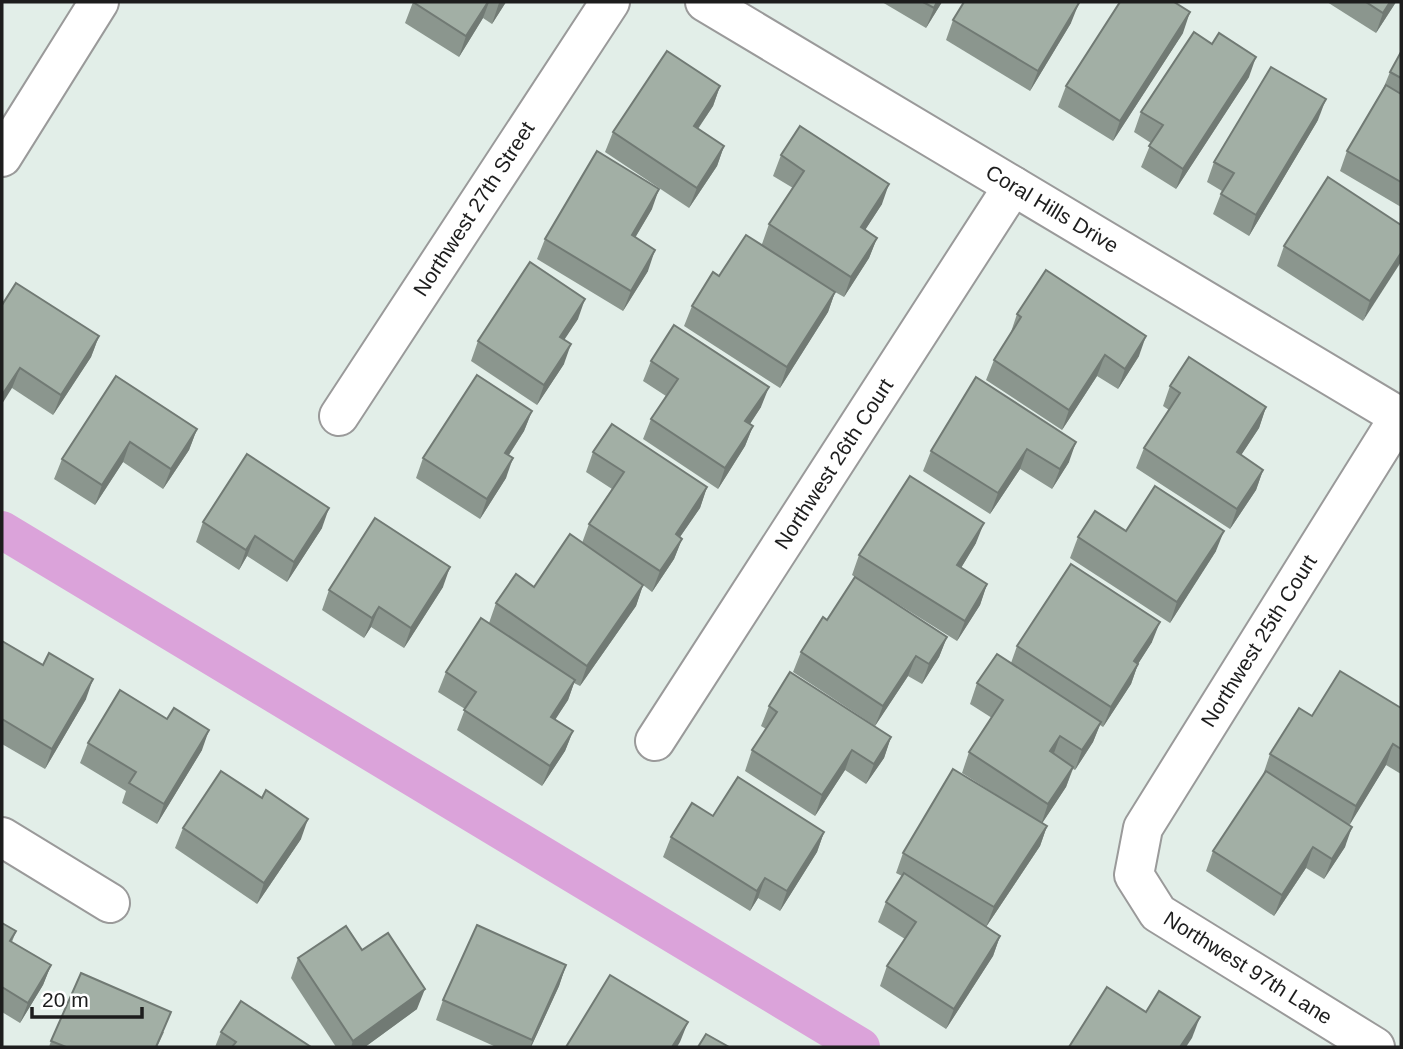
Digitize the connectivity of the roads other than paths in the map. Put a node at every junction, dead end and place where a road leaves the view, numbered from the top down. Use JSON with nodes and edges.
{"nodes":[{"id":1,"x":99,"y":2,"type":"edge"},
{"id":2,"x":610,"y":2,"type":"edge"},
{"id":3,"x":705,"y":2,"type":"edge"},
{"id":4,"x":2,"y":157,"type":"edge"},
{"id":5,"x":1013,"y":186,"type":"junction"},
{"id":6,"x":339,"y":416,"type":"dead end"},
{"id":7,"x":1401,"y":416,"type":"edge"},
{"id":8,"x":655,"y":741,"type":"dead end"},
{"id":9,"x":2,"y":837,"type":"edge"},
{"id":10,"x":1134,"y":875,"type":"joint"},
{"id":11,"x":110,"y":903,"type":"dead end"},
{"id":12,"x":1376,"y":1047,"type":"edge"}],
"edges":[{"from":1,"to":4,"type":"street"},
{"from":2,"to":6,"type":"street","name":"Northwest 27th Street"},
{"from":3,"to":5,"type":"street","name":"Coral Hills Drive"},
{"from":5,"to":7,"type":"street","name":"Coral Hills Drive"},
{"from":5,"to":8,"type":"street","name":"Northwest 26th Court"},
{"from":7,"to":10,"type":"street","name":"Northwest 25th Court"},
{"from":9,"to":11,"type":"street"},
{"from":10,"to":12,"type":"street","name":"Northwest 97th Lane"}]}
